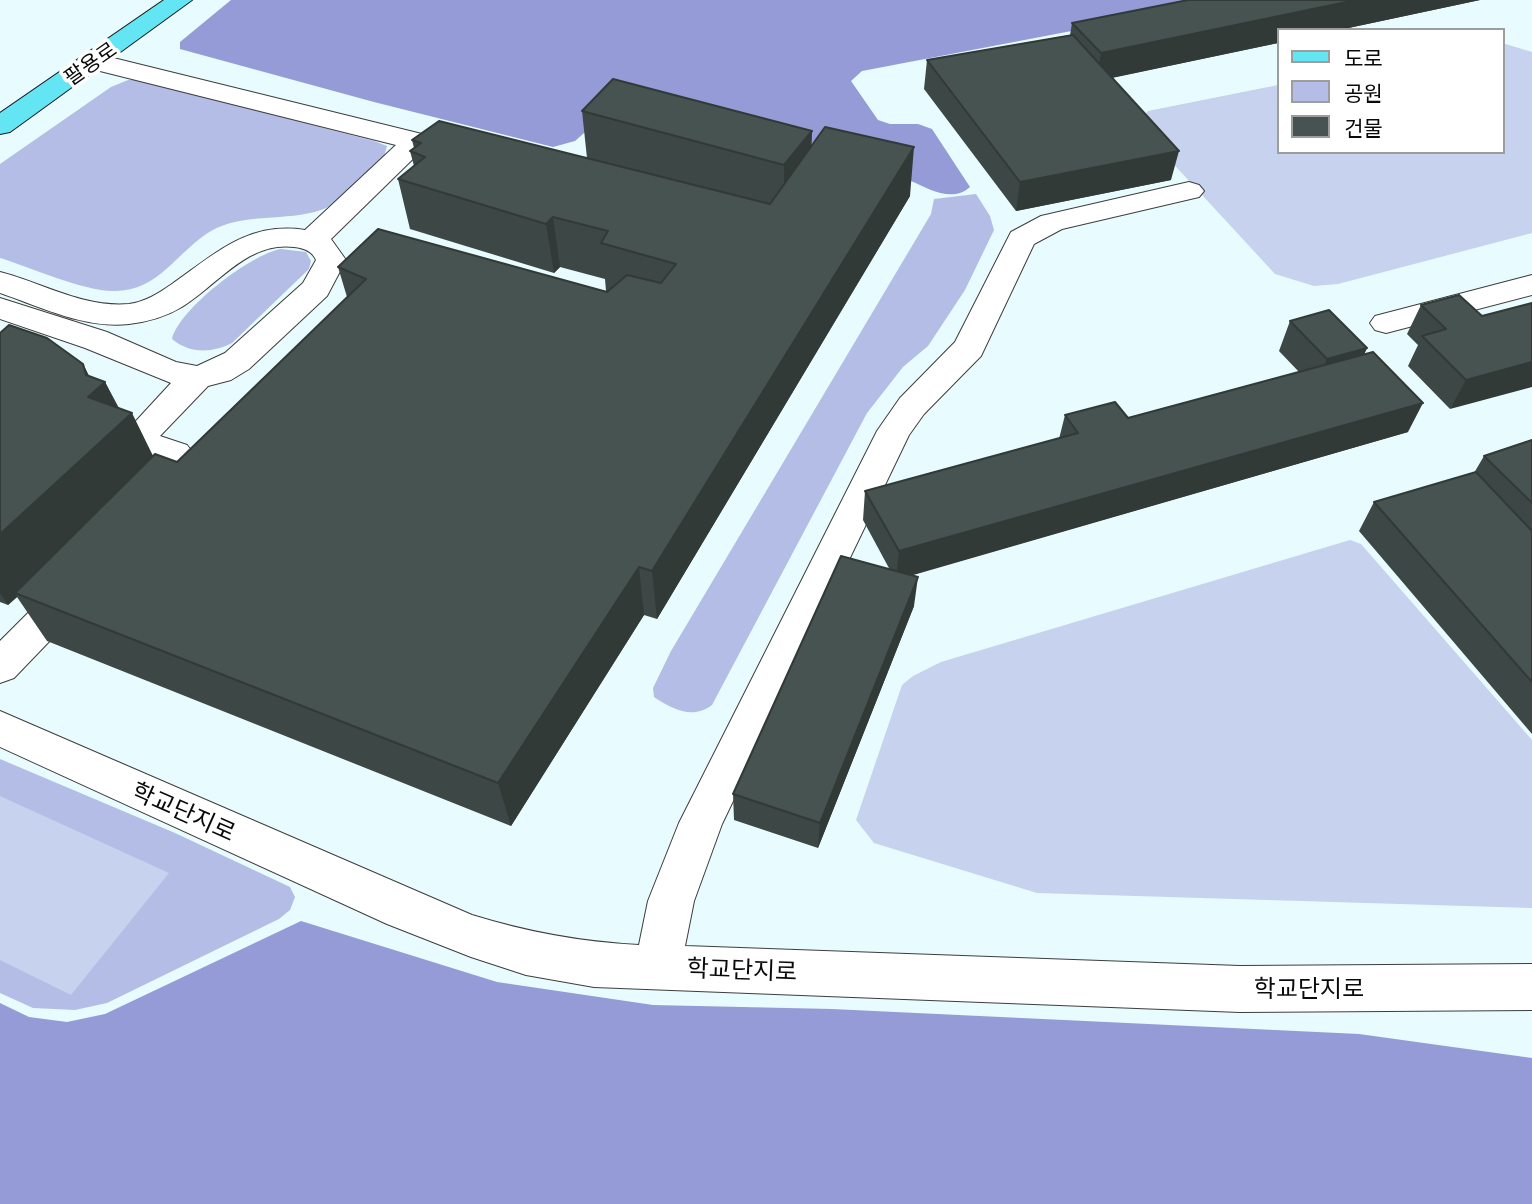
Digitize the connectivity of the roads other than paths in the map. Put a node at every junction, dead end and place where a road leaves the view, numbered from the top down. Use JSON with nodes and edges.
{"nodes":[{"id":1,"x":180,"y":0,"type":"edge"},
{"id":2,"x":93,"y":61,"type":"junction"},
{"id":3,"x":0,"y":126,"type":"edge"},
{"id":4,"x":416,"y":141,"type":"junction"},
{"id":5,"x":483,"y":158,"type":"edge"},
{"id":6,"x":1189,"y":191,"type":"dead end"},
{"id":7,"x":313,"y":241,"type":"junction"},
{"id":8,"x":0,"y":282,"type":"edge"},
{"id":9,"x":1532,"y":285,"type":"edge"},
{"id":10,"x":316,"y":289,"type":"junction"},
{"id":11,"x":0,"y":308,"type":"edge"},
{"id":12,"x":1386,"y":323,"type":"dead end"},
{"id":13,"x":197,"y":377,"type":"junction"},
{"id":14,"x":136,"y":528,"type":"edge"},
{"id":15,"x":97,"y":568,"type":"edge"},
{"id":16,"x":0,"y":667,"type":"edge"},
{"id":17,"x":0,"y":728,"type":"edge"},
{"id":18,"x":657,"y":967,"type":"junction"},
{"id":19,"x":1532,"y":988,"type":"edge"}],
"edges":[{"from":1,"to":2,"type":"main road","name":"팔용로"},
{"from":2,"to":3,"type":"main road","name":"팔용로"},
{"from":2,"to":4,"type":"street"},
{"from":4,"to":5,"type":"street"},
{"from":4,"to":7,"type":"street"},
{"from":6,"to":18,"type":"street"},
{"from":7,"to":8,"type":"street"},
{"from":7,"to":10,"type":"street"},
{"from":7,"to":10,"type":"street"},
{"from":9,"to":12,"type":"street"},
{"from":10,"to":13,"type":"street"},
{"from":11,"to":13,"type":"street"},
{"from":13,"to":14,"type":"street"},
{"from":15,"to":16,"type":"street"},
{"from":17,"to":18,"type":"street","name":"학교단지로"},
{"from":18,"to":19,"type":"street","name":"학교단지로"}]}
